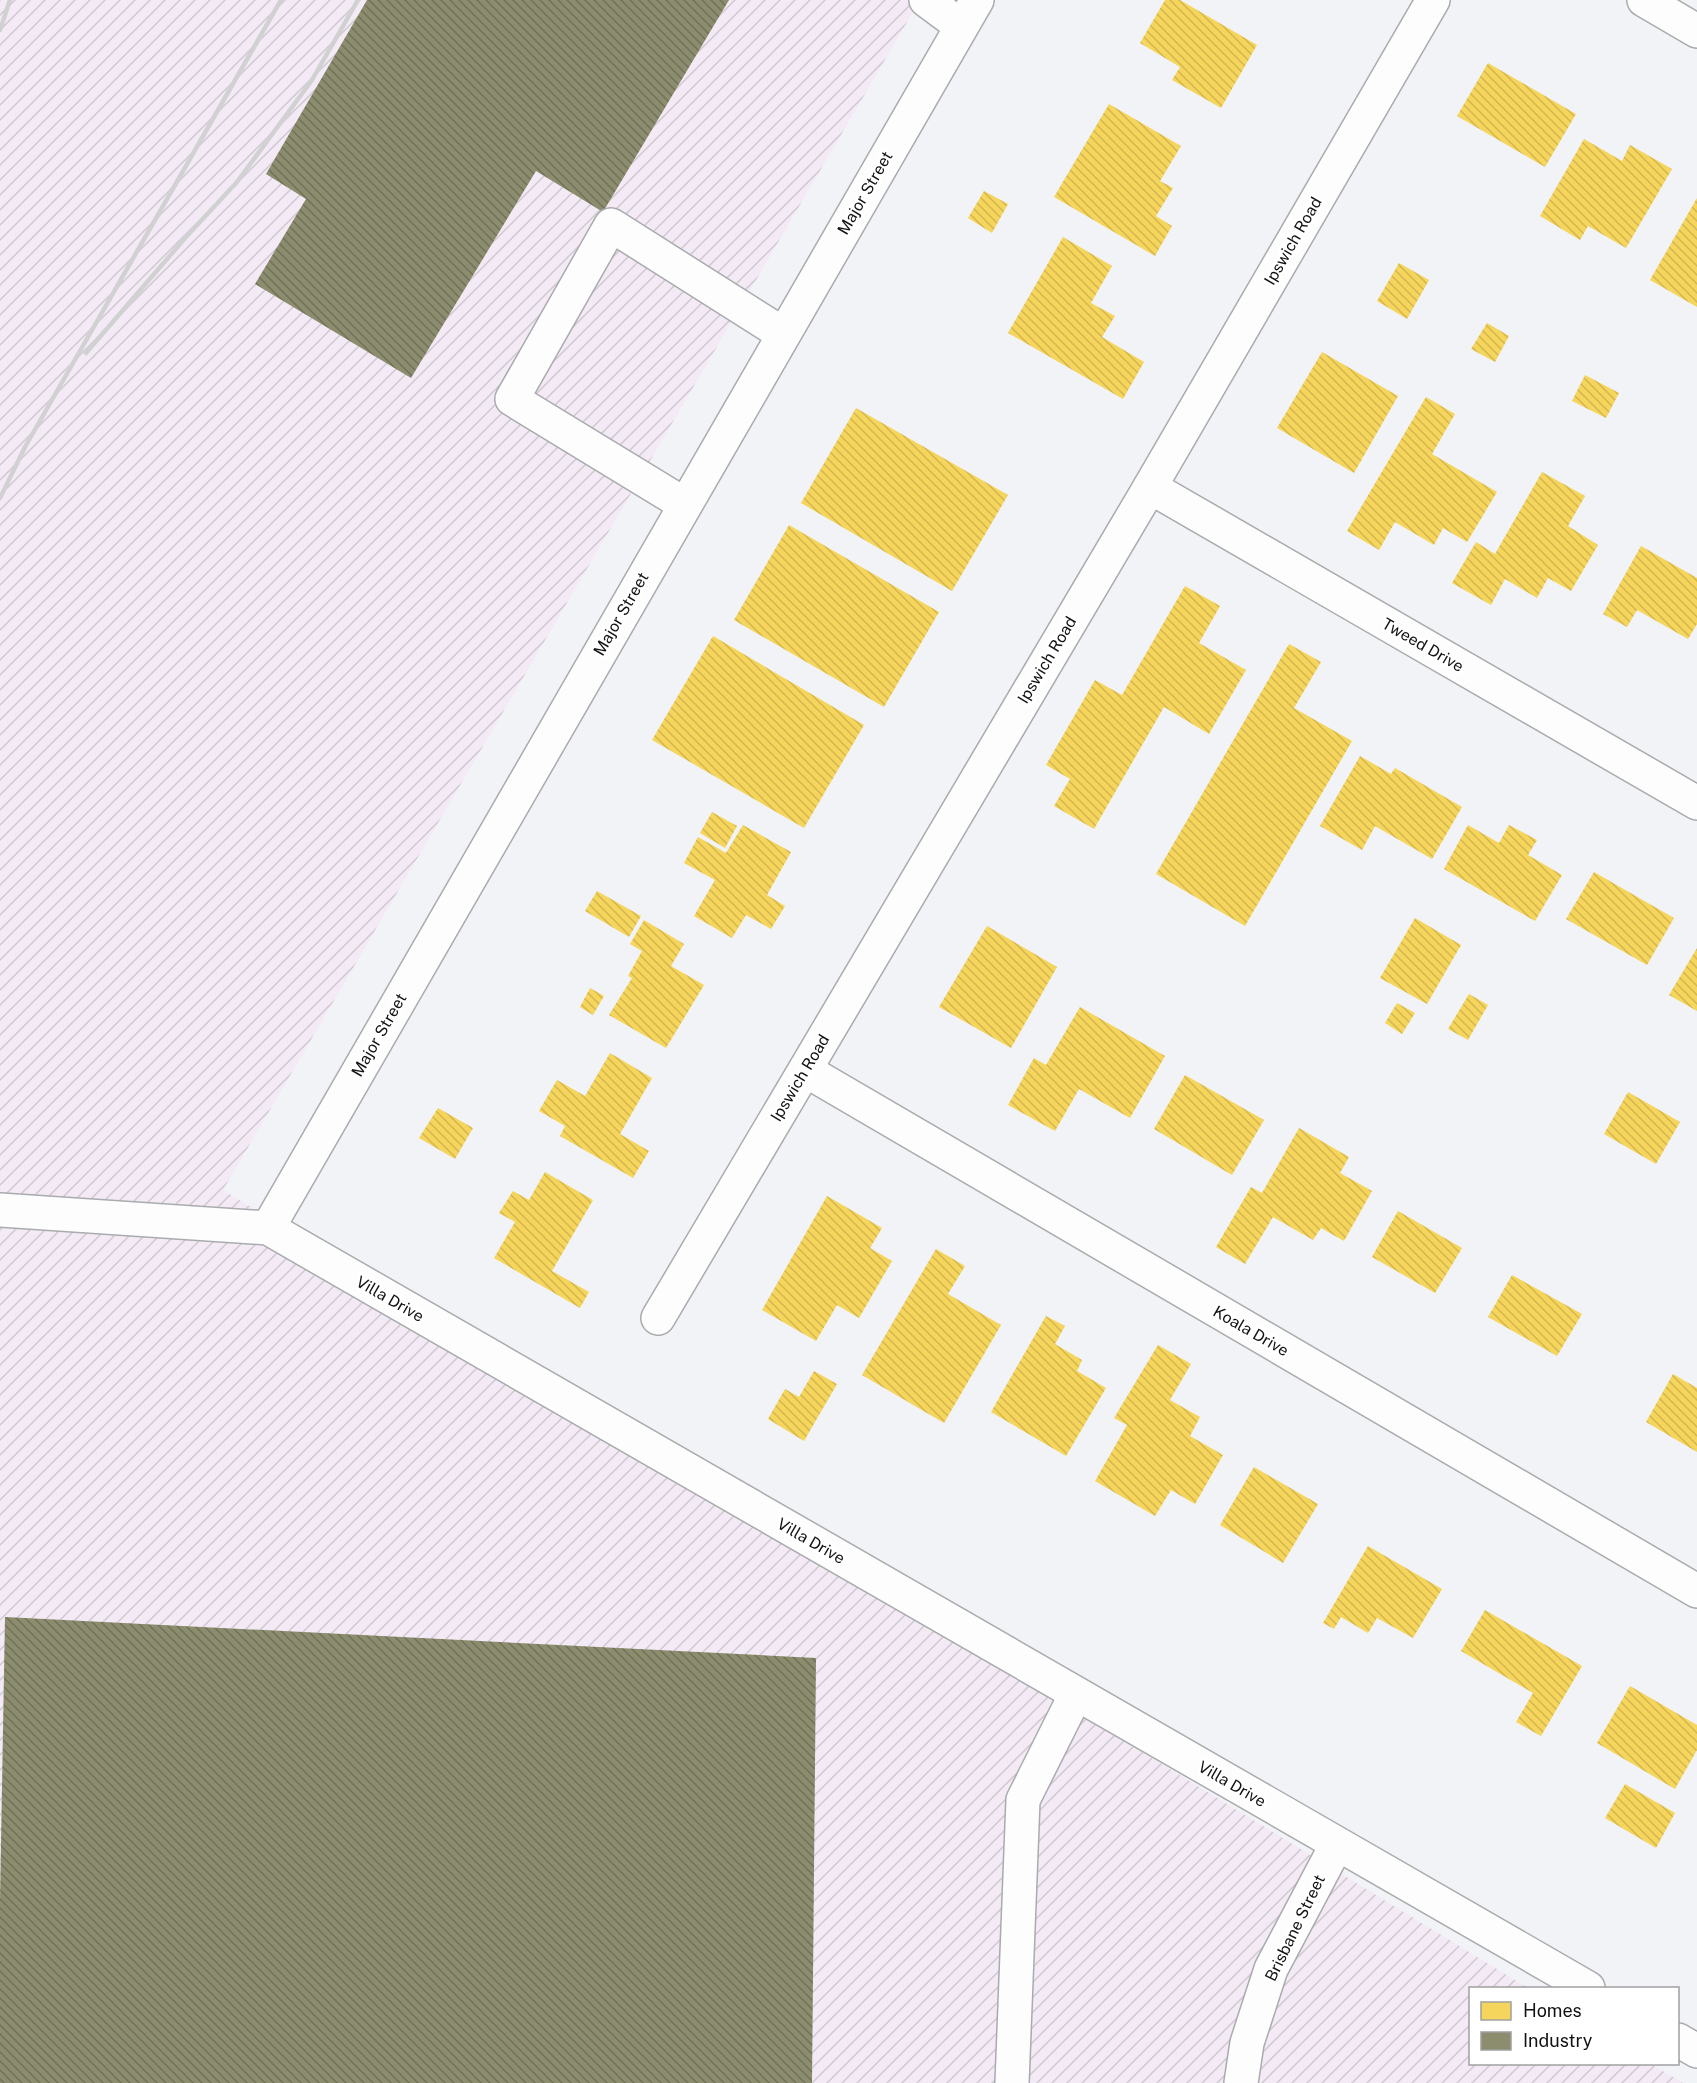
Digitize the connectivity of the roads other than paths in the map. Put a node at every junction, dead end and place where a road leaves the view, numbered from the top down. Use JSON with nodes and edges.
{"nodes":[{"id":1,"x":926,"y":0,"type":"edge"},
{"id":2,"x":1433,"y":0,"type":"edge"},
{"id":3,"x":1644,"y":0,"type":"edge"},
{"id":4,"x":969,"y":13,"type":"edge"},
{"id":5,"x":1697,"y":31,"type":"edge"},
{"id":6,"x":783,"y":334,"type":"junction"},
{"id":7,"x":1150,"y":487,"type":"junction"},
{"id":8,"x":684,"y":504,"type":"junction"},
{"id":9,"x":1697,"y":803,"type":"edge"},
{"id":10,"x":805,"y":1070,"type":"junction"},
{"id":11,"x":0,"y":1210,"type":"edge"},
{"id":12,"x":268,"y":1228,"type":"junction"},
{"id":13,"x":658,"y":1318,"type":"dead end"},
{"id":14,"x":1697,"y":1591,"type":"edge"},
{"id":15,"x":1076,"y":1694,"type":"junction"},
{"id":16,"x":1336,"y":1844,"type":"junction"},
{"id":17,"x":1585,"y":1987,"type":"edge"},
{"id":18,"x":1679,"y":2041,"type":"edge"},
{"id":19,"x":1697,"y":2052,"type":"edge"},
{"id":20,"x":1012,"y":2083,"type":"edge"},
{"id":21,"x":1241,"y":2083,"type":"edge"}],
"edges":[{"from":1,"to":4,"type":"street"},
{"from":2,"to":7,"type":"street","name":"Ipswich Road"},
{"from":3,"to":5,"type":"street"},
{"from":4,"to":6,"type":"street","name":"Major Street"},
{"from":6,"to":8,"type":"street","name":"Major Street"},
{"from":6,"to":8,"type":"street"},
{"from":7,"to":9,"type":"street","name":"Tweed Drive"},
{"from":7,"to":10,"type":"street","name":"Ipswich Road"},
{"from":8,"to":12,"type":"street","name":"Major Street"},
{"from":10,"to":13,"type":"street","name":"Ipswich Road"},
{"from":10,"to":14,"type":"street","name":"Koala Drive"},
{"from":11,"to":12,"type":"street","name":"Villa Drive"},
{"from":12,"to":15,"type":"street","name":"Villa Drive"},
{"from":15,"to":16,"type":"street","name":"Villa Drive"},
{"from":15,"to":20,"type":"street"},
{"from":16,"to":17,"type":"street","name":"Villa Drive"},
{"from":16,"to":21,"type":"street","name":"Brisbane Street"},
{"from":18,"to":19,"type":"street"}]}
